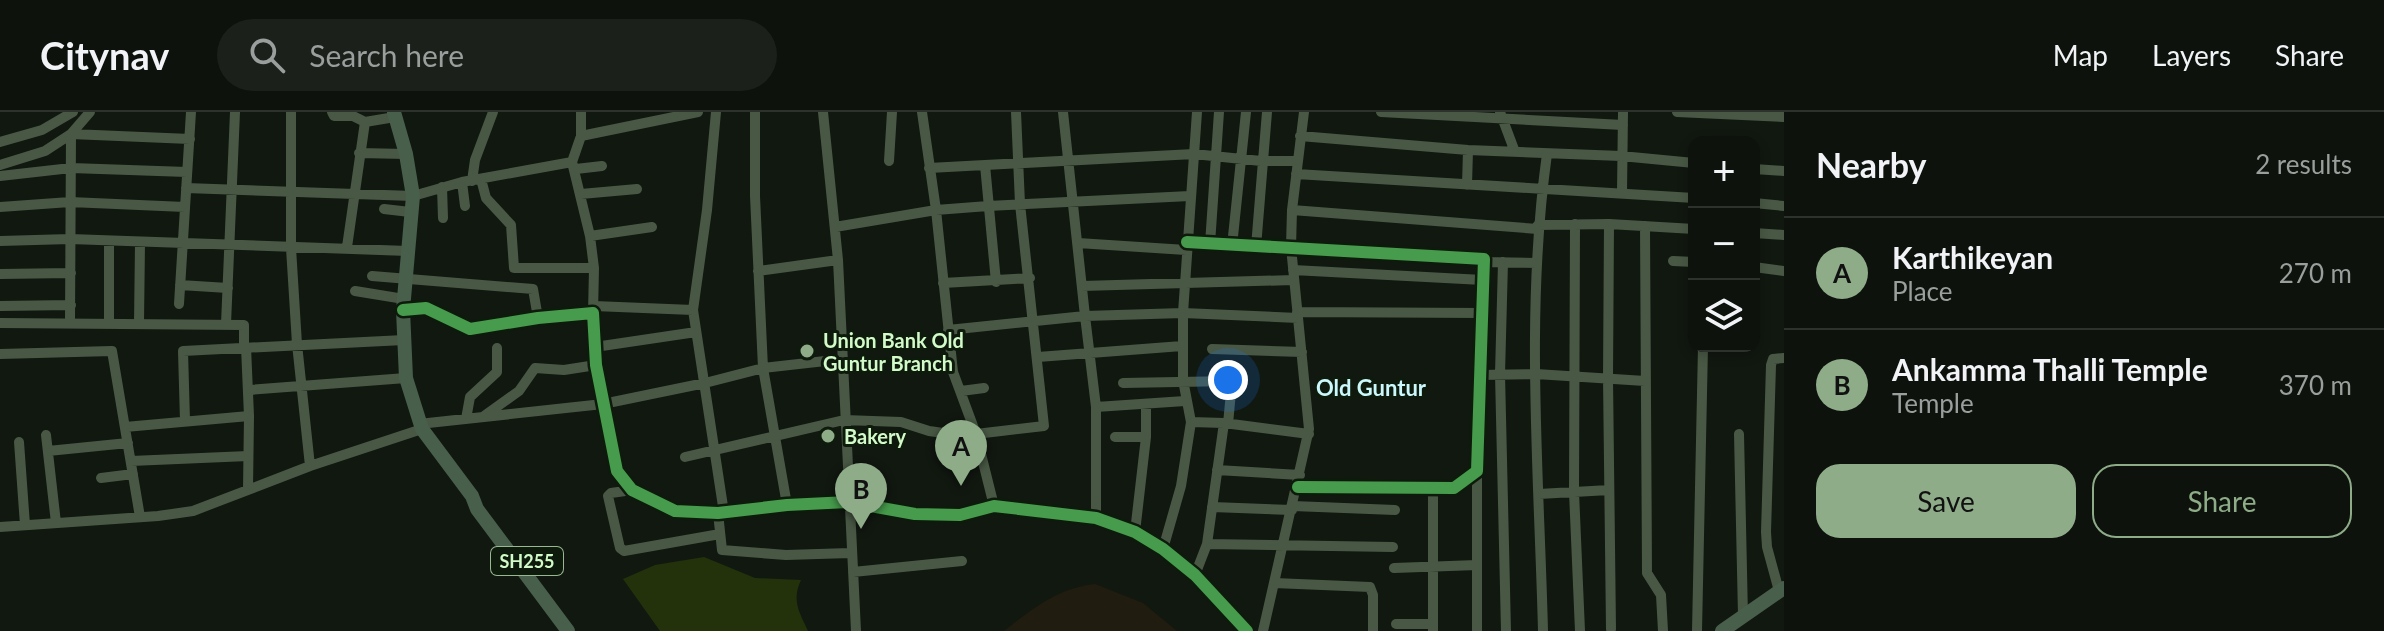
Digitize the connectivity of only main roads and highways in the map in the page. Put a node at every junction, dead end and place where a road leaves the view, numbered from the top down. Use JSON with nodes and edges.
{"nodes":[{"id":1,"x":394,"y":115,"type":"edge"},
{"id":2,"x":472,"y":496,"type":"junction"},
{"id":3,"x":1782,"y":592,"type":"edge"},
{"id":4,"x":568,"y":631,"type":"edge"},
{"id":5,"x":578,"y":631,"type":"edge"},
{"id":6,"x":1722,"y":631,"type":"edge"},
{"id":7,"x":1736,"y":631,"type":"edge"}],
"edges":[{"from":1,"to":2,"type":"main road","number":"SH255"},
{"from":2,"to":4,"type":"main road","number":"SH255"},
{"from":2,"to":5,"type":"main road","number":"SH255"},
{"from":3,"to":6,"type":"main road"},
{"from":3,"to":7,"type":"main road"}]}
